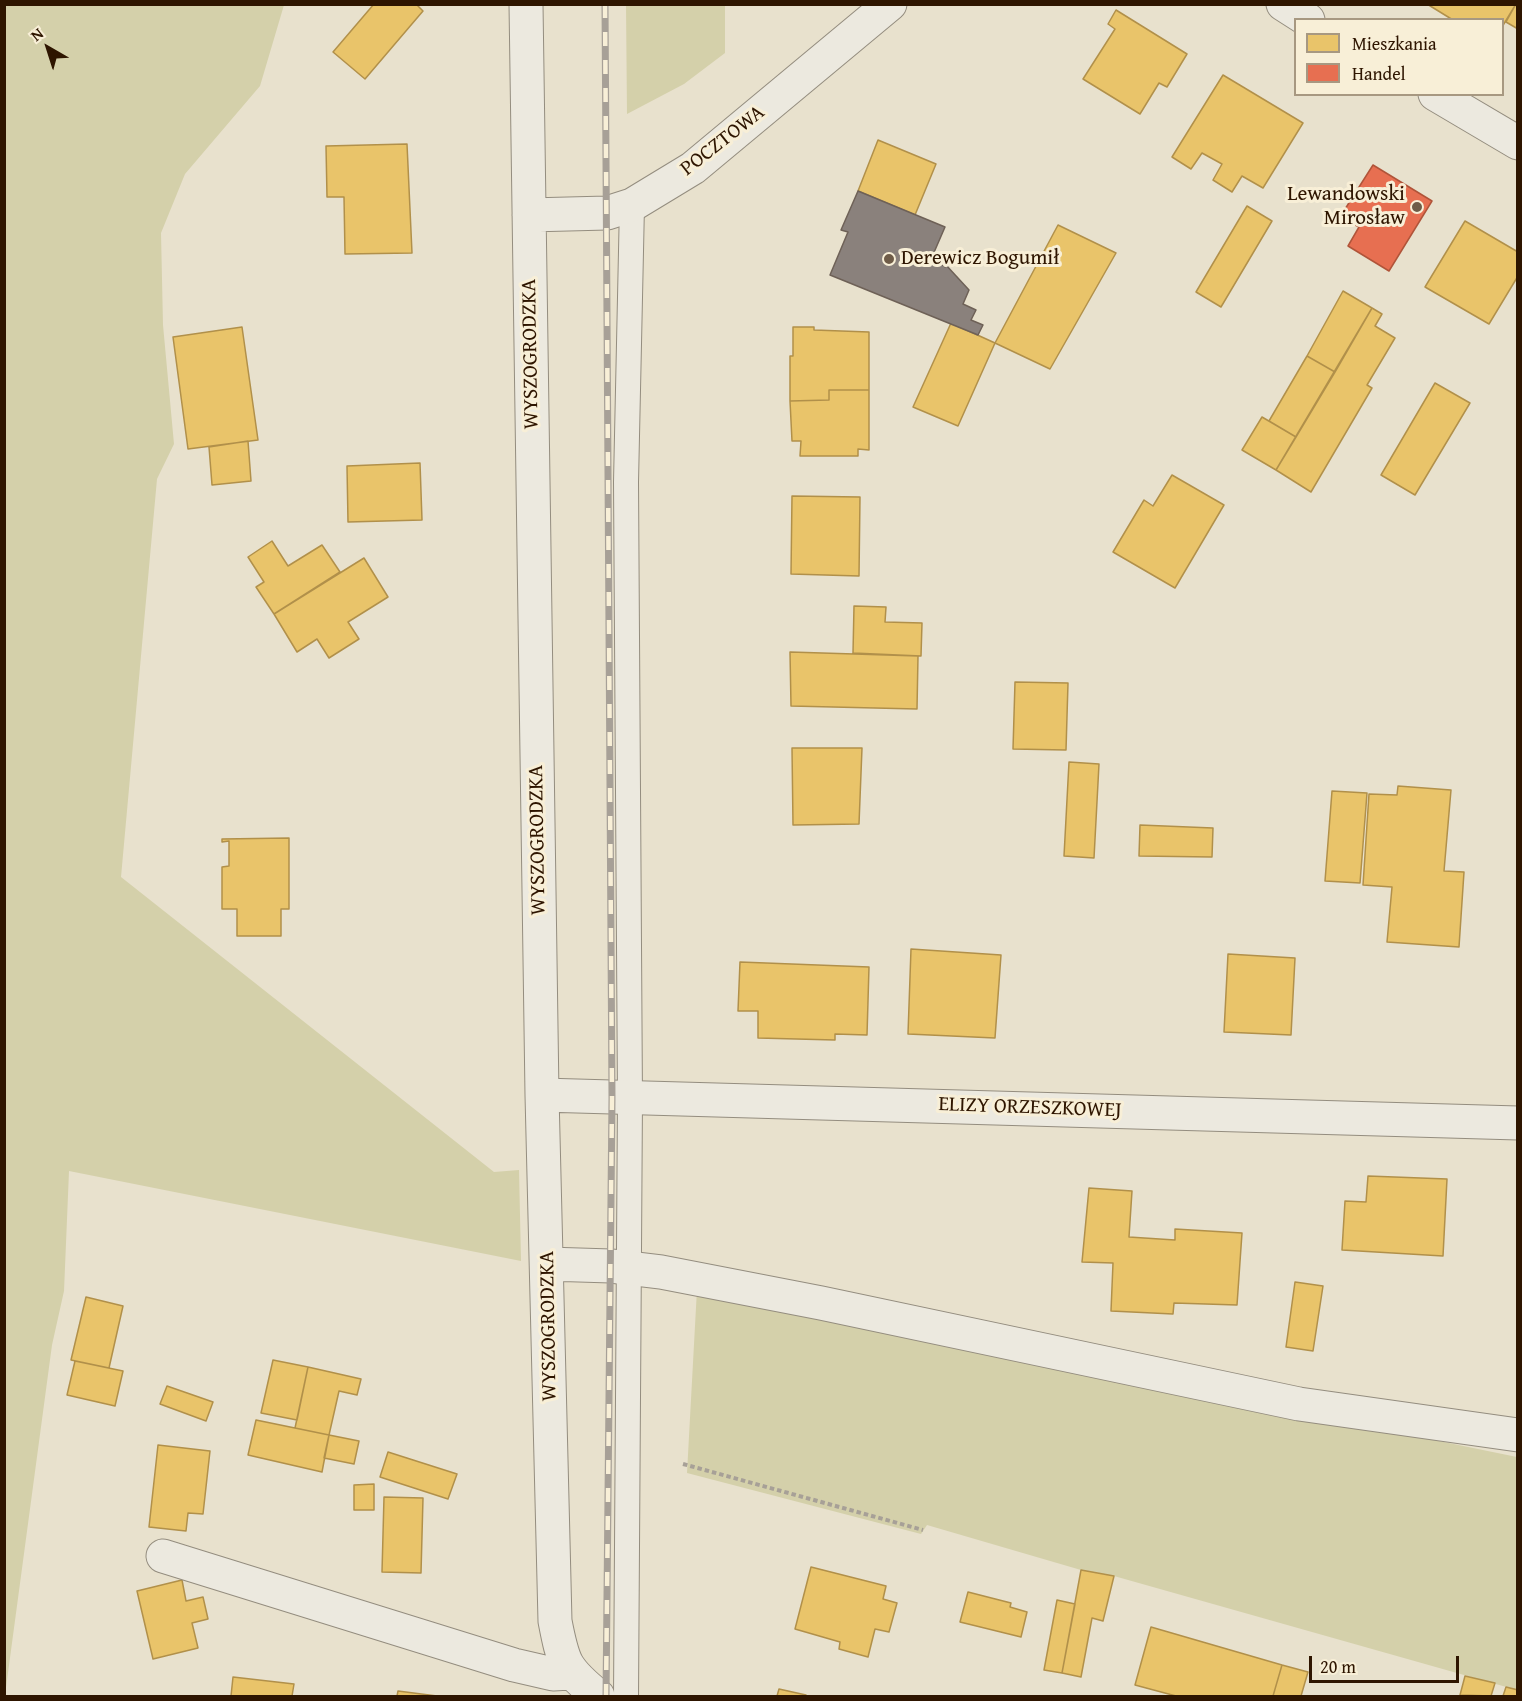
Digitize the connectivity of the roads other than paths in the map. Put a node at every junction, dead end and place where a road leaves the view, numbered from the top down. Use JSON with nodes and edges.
{"nodes":[{"id":1,"x":526,"y":4,"type":"edge"},
{"id":2,"x":890,"y":4,"type":"edge"},
{"id":3,"x":1283,"y":4,"type":"edge"},
{"id":4,"x":1305,"y":18,"type":"edge"},
{"id":5,"x":1438,"y":96,"type":"edge"},
{"id":6,"x":1518,"y":143,"type":"edge"},
{"id":7,"x":632,"y":205,"type":"junction"},
{"id":8,"x":529,"y":215,"type":"junction"},
{"id":9,"x":542,"y":1095,"type":"junction"},
{"id":10,"x":630,"y":1099,"type":"junction"},
{"id":11,"x":1518,"y":1123,"type":"edge"},
{"id":12,"x":547,"y":1264,"type":"junction"},
{"id":13,"x":628,"y":1269,"type":"junction"},
{"id":14,"x":1508,"y":1433,"type":"edge"},
{"id":15,"x":164,"y":1556,"type":"dead end"},
{"id":16,"x":571,"y":1673,"type":"junction"},
{"id":17,"x":598,"y":1696,"type":"edge"},
{"id":18,"x":626,"y":1696,"type":"edge"}],
"edges":[{"from":1,"to":8,"type":"street","name":"WYSZOGRODZKA"},
{"from":2,"to":7,"type":"street","name":"POCZTOWA"},
{"from":3,"to":4,"type":"street"},
{"from":5,"to":6,"type":"street"},
{"from":7,"to":8,"type":"street","name":"POCZTOWA"},
{"from":7,"to":10,"type":"lane"},
{"from":8,"to":9,"type":"street","name":"WYSZOGRODZKA"},
{"from":9,"to":10,"type":"street","name":"ELIZY ORZESZKOWEJ"},
{"from":9,"to":12,"type":"street","name":"WYSZOGRODZKA"},
{"from":10,"to":11,"type":"street","name":"ELIZY ORZESZKOWEJ"},
{"from":10,"to":13,"type":"lane"},
{"from":12,"to":13,"type":"street"},
{"from":12,"to":16,"type":"street","name":"WYSZOGRODZKA"},
{"from":13,"to":14,"type":"street"},
{"from":13,"to":18,"type":"lane"},
{"from":15,"to":16,"type":"street"},
{"from":16,"to":17,"type":"street"}]}
